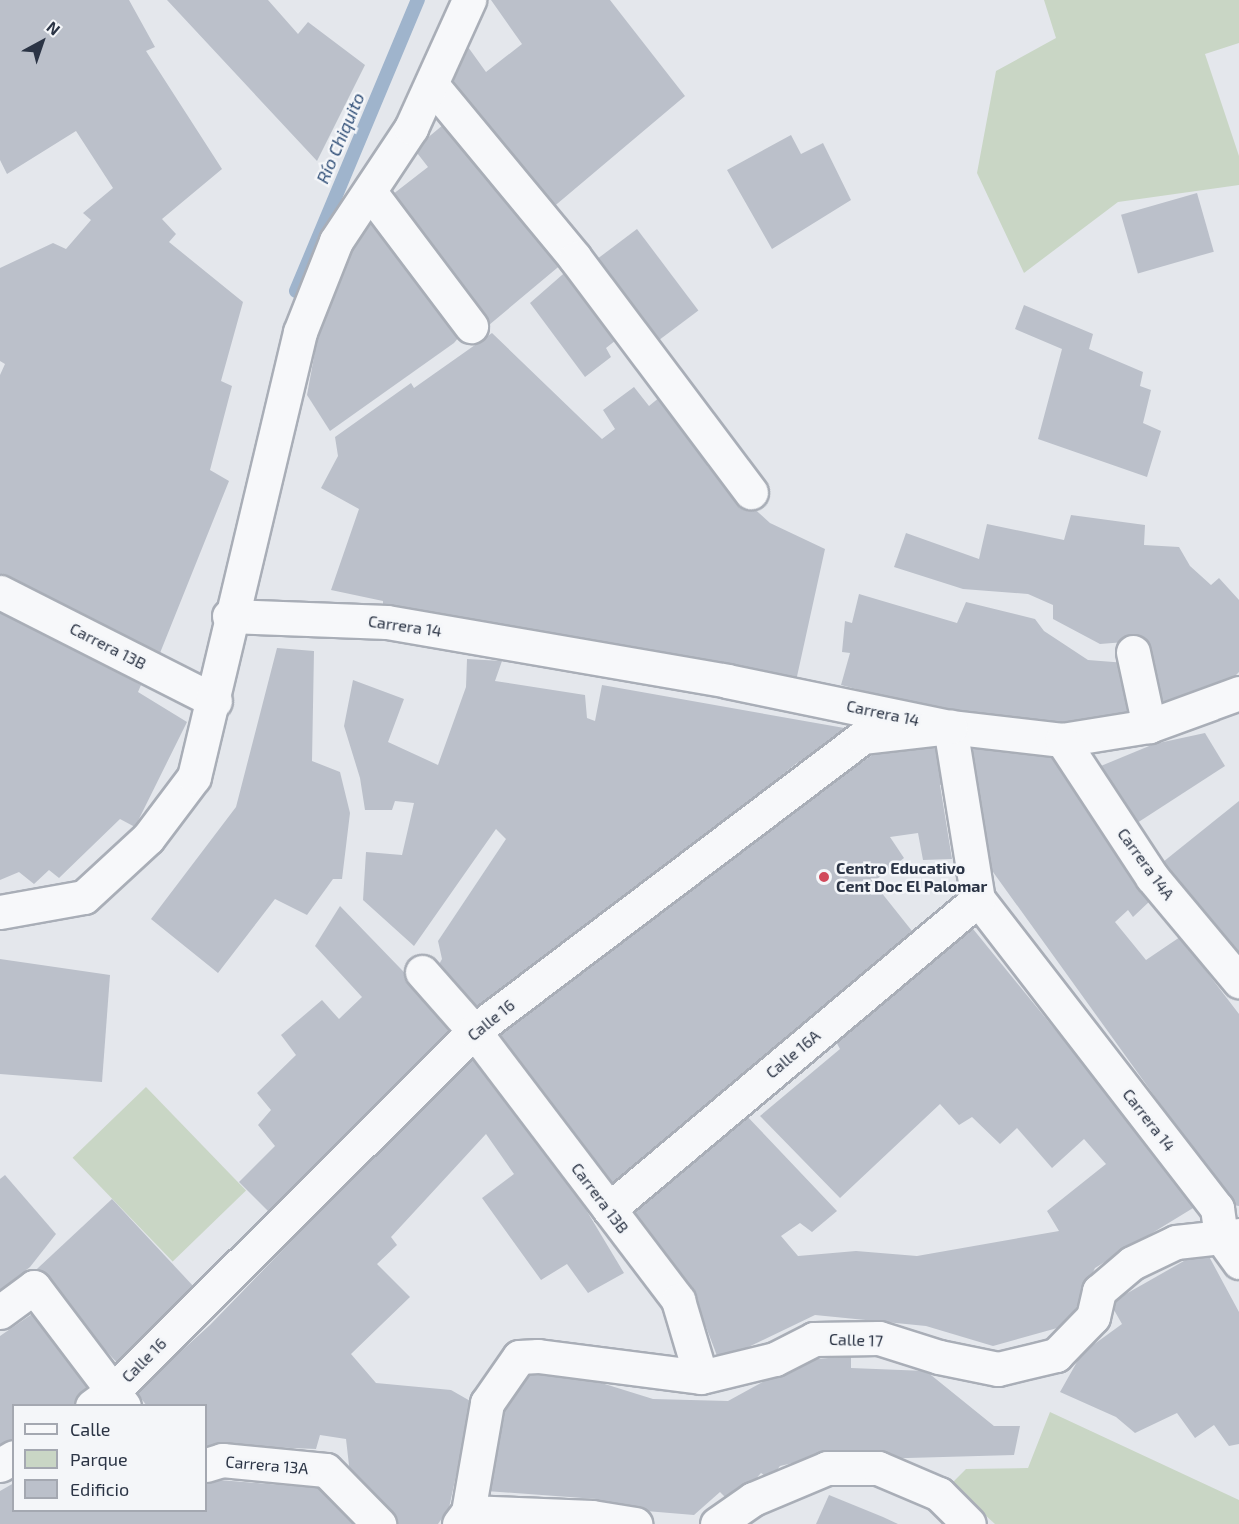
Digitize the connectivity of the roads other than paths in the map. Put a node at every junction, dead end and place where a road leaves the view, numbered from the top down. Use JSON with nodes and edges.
{"nodes":[{"id":1,"x":469,"y":0,"type":"edge"},
{"id":2,"x":432,"y":85,"type":"junction"},
{"id":3,"x":370,"y":192,"type":"junction"},
{"id":4,"x":471,"y":326,"type":"dead end"},
{"id":5,"x":751,"y":492,"type":"dead end"},
{"id":6,"x":0,"y":592,"type":"edge"},
{"id":7,"x":230,"y":616,"type":"junction"},
{"id":8,"x":1133,"y":652,"type":"dead end"},
{"id":9,"x":1239,"y":693,"type":"edge"},
{"id":10,"x":215,"y":701,"type":"junction"},
{"id":11,"x":1149,"y":726,"type":"junction"},
{"id":12,"x":950,"y":727,"type":"junction"},
{"id":13,"x":1062,"y":740,"type":"junction"},
{"id":14,"x":978,"y":899,"type":"junction"},
{"id":15,"x":0,"y":912,"type":"edge"},
{"id":16,"x":422,"y":972,"type":"dead end"},
{"id":17,"x":1239,"y":981,"type":"edge"},
{"id":18,"x":474,"y":1031,"type":"junction"},
{"id":19,"x":609,"y":1209,"type":"junction"},
{"id":20,"x":1233,"y":1244,"type":"edge"},
{"id":21,"x":0,"y":1312,"type":"edge"},
{"id":22,"x":701,"y":1377,"type":"junction"},
{"id":23,"x":110,"y":1401,"type":"edge"},
{"id":24,"x":207,"y":1465,"type":"edge"},
{"id":25,"x":464,"y":1518,"type":"edge"},
{"id":26,"x":379,"y":1524,"type":"edge"},
{"id":27,"x":634,"y":1524,"type":"edge"},
{"id":28,"x":717,"y":1524,"type":"edge"},
{"id":29,"x":969,"y":1524,"type":"edge"}],
"edges":[{"from":1,"to":2,"type":"street"},
{"from":2,"to":3,"type":"street"},
{"from":2,"to":5,"type":"street"},
{"from":3,"to":4,"type":"street"},
{"from":3,"to":7,"type":"street"},
{"from":6,"to":10,"type":"street","name":"Carrera 13B"},
{"from":7,"to":10,"type":"street"},
{"from":7,"to":12,"type":"street","name":"Carrera 14"},
{"from":8,"to":11,"type":"street"},
{"from":9,"to":11,"type":"street"},
{"from":10,"to":15,"type":"street"},
{"from":11,"to":13,"type":"street"},
{"from":12,"to":13,"type":"street"},
{"from":12,"to":14,"type":"street","name":"Carrera 14"},
{"from":12,"to":18,"type":"street","name":"Calle 16"},
{"from":13,"to":17,"type":"street","name":"Carrera 14A"},
{"from":14,"to":19,"type":"street","name":"Calle 16A"},
{"from":14,"to":20,"type":"street","name":"Carrera 14"},
{"from":16,"to":18,"type":"street","name":"Carrera 13B"},
{"from":18,"to":19,"type":"street","name":"Carrera 13B"},
{"from":18,"to":23,"type":"street","name":"Calle 16"},
{"from":19,"to":22,"type":"street","name":"Carrera 13B"},
{"from":20,"to":22,"type":"street","name":"Calle 17"},
{"from":21,"to":23,"type":"street"},
{"from":22,"to":25,"type":"street","name":"Calle 17"},
{"from":24,"to":26,"type":"street","name":"Carrera 13A"},
{"from":25,"to":27,"type":"street","name":"Calle 17"},
{"from":28,"to":29,"type":"street"}]}
